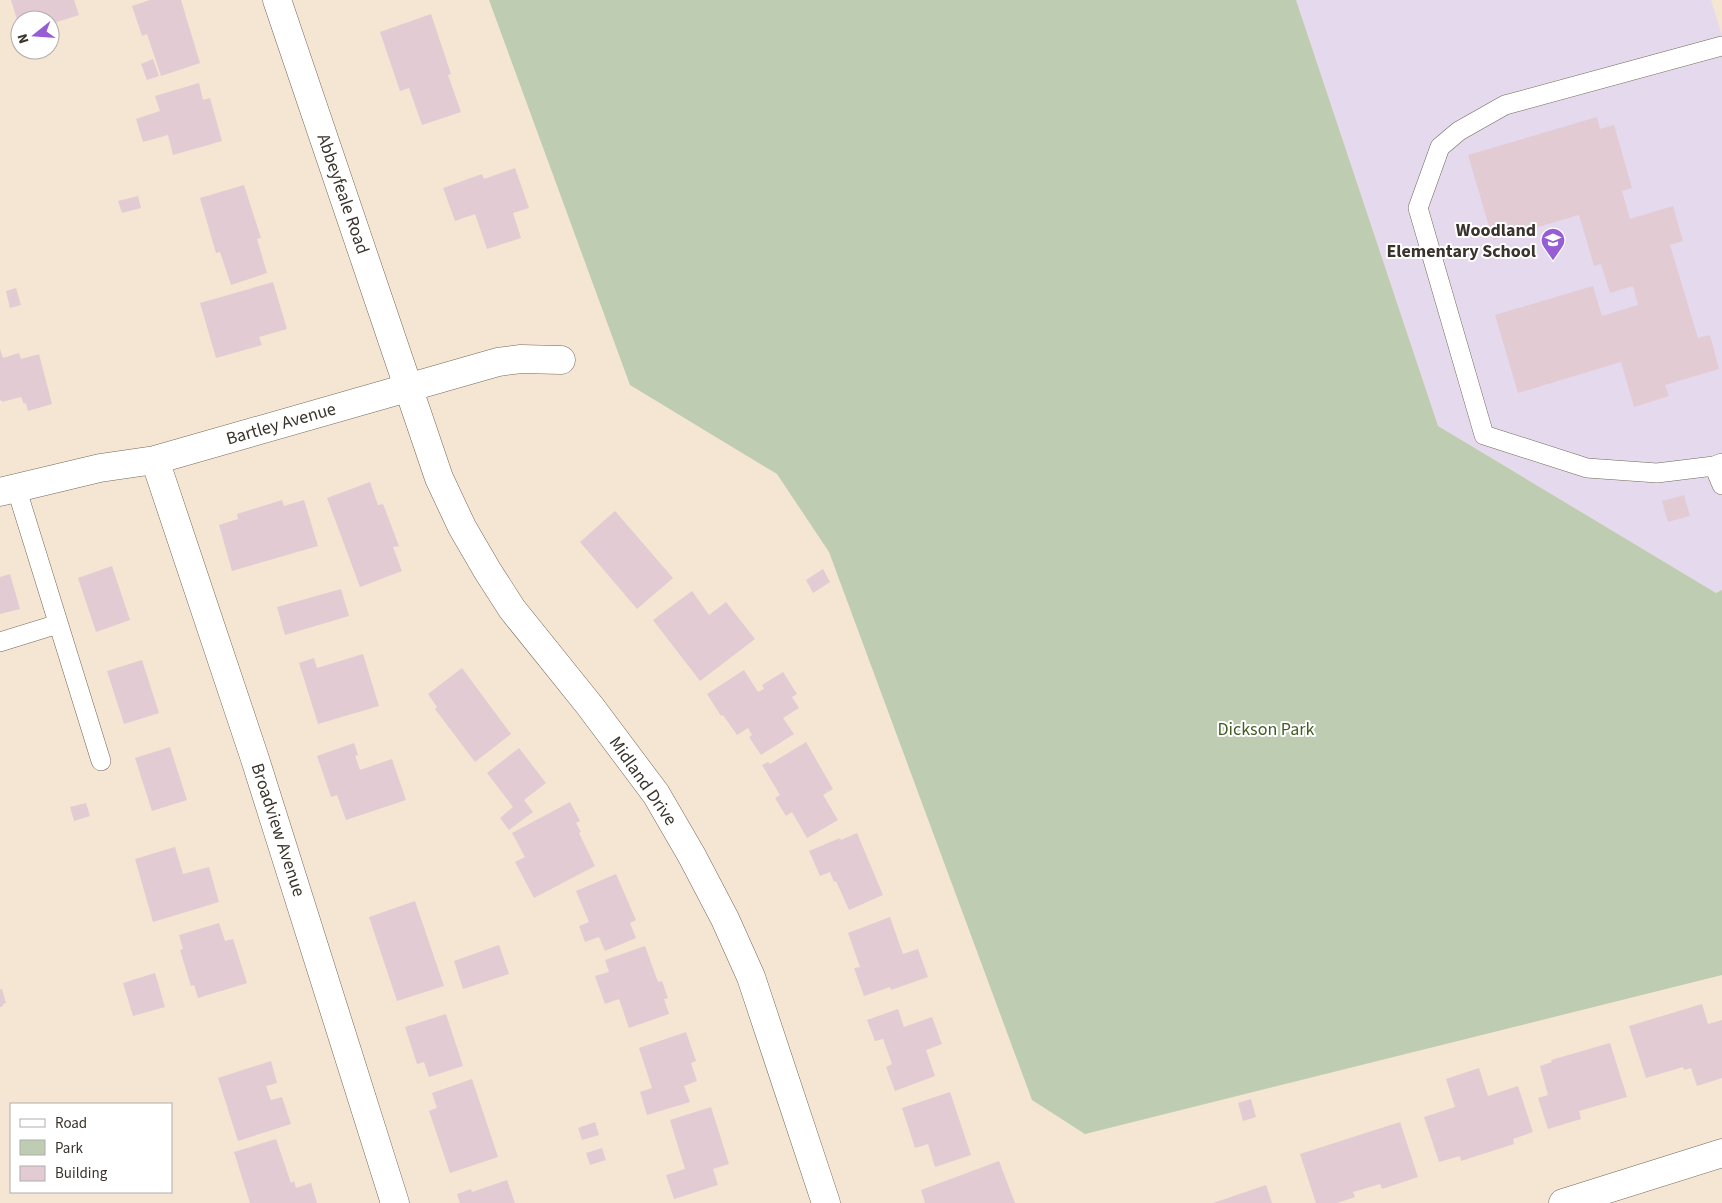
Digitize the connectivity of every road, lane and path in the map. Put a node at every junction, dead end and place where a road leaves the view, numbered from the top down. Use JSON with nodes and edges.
{"nodes":[{"id":1,"x":277,"y":0,"type":"edge"},
{"id":2,"x":1722,"y":46,"type":"edge"},
{"id":3,"x":561,"y":360,"type":"dead end"},
{"id":4,"x":408,"y":387,"type":"junction"},
{"id":5,"x":155,"y":460,"type":"junction"},
{"id":6,"x":1718,"y":465,"type":"edge"},
{"id":7,"x":1722,"y":485,"type":"edge"},
{"id":8,"x":8,"y":489,"type":"edge"},
{"id":9,"x":58,"y":624,"type":"junction"},
{"id":10,"x":0,"y":642,"type":"edge"},
{"id":11,"x":100,"y":761,"type":"dead end"},
{"id":12,"x":1722,"y":1153,"type":"edge"},
{"id":13,"x":396,"y":1203,"type":"edge"},
{"id":14,"x":826,"y":1203,"type":"edge"},
{"id":15,"x":1563,"y":1203,"type":"edge"}],
"edges":[{"from":1,"to":4,"type":"street","name":"Abbeyfeale Road"},
{"from":2,"to":6,"type":"lane"},
{"from":3,"to":4,"type":"street","name":"Bartley Avenue"},
{"from":4,"to":5,"type":"street","name":"Bartley Avenue"},
{"from":4,"to":14,"type":"street","name":"Midland Drive"},
{"from":5,"to":8,"type":"street","name":"Bartley Avenue"},
{"from":5,"to":13,"type":"street","name":"Broadview Avenue"},
{"from":6,"to":7,"type":"lane"},
{"from":8,"to":9,"type":"lane"},
{"from":9,"to":10,"type":"lane"},
{"from":9,"to":11,"type":"lane"},
{"from":12,"to":15,"type":"street"}]}
